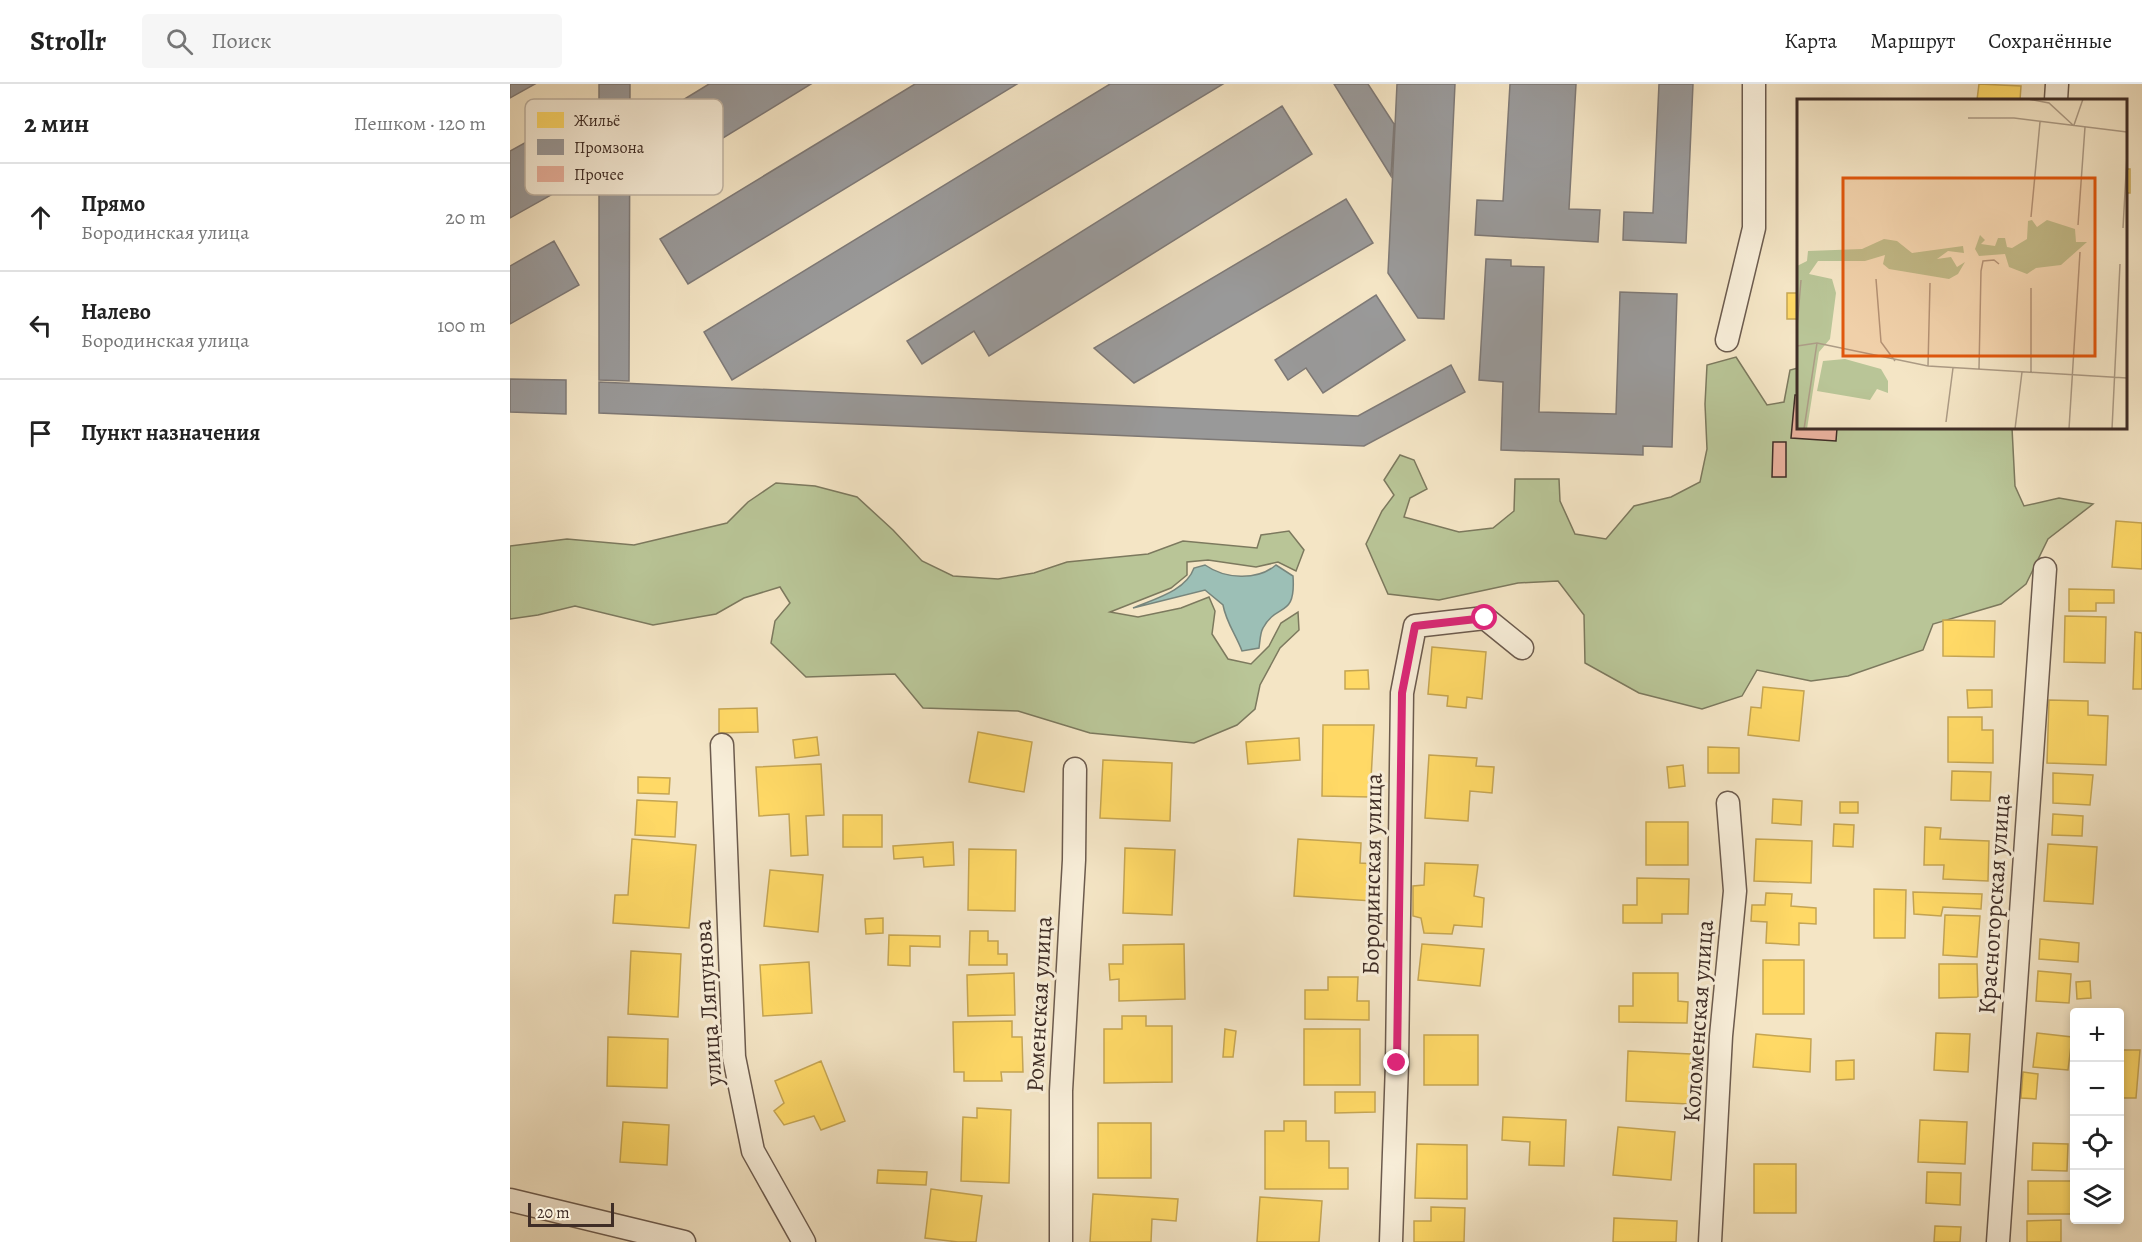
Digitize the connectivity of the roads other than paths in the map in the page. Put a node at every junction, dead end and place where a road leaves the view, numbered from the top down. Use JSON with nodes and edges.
{"nodes":[{"id":1,"x":1754,"y":84,"type":"edge"},
{"id":2,"x":2057,"y":84,"type":"edge"},
{"id":3,"x":2055,"y":99,"type":"edge"},
{"id":4,"x":1727,"y":340,"type":"dead end"},
{"id":5,"x":2045,"y":569,"type":"dead end"},
{"id":6,"x":1522,"y":648,"type":"dead end"},
{"id":7,"x":722,"y":745,"type":"dead end"},
{"id":8,"x":1075,"y":769,"type":"dead end"},
{"id":9,"x":1728,"y":803,"type":"dead end"},
{"id":10,"x":510,"y":1200,"type":"edge"},
{"id":11,"x":684,"y":1242,"type":"edge"},
{"id":12,"x":804,"y":1242,"type":"edge"},
{"id":13,"x":1061,"y":1242,"type":"edge"},
{"id":14,"x":1391,"y":1242,"type":"edge"},
{"id":15,"x":1710,"y":1242,"type":"edge"},
{"id":16,"x":1998,"y":1242,"type":"edge"}],
"edges":[{"from":1,"to":4,"type":"street"},
{"from":2,"to":3,"type":"street"},
{"from":5,"to":16,"type":"street","name":"Красногорская улица"},
{"from":6,"to":14,"type":"street","name":"Бородинская улица"},
{"from":7,"to":12,"type":"street","name":"улица Ляпунова"},
{"from":8,"to":13,"type":"street","name":"Роменская улица"},
{"from":9,"to":15,"type":"street","name":"Коломенская улица"},
{"from":10,"to":11,"type":"street"}]}
